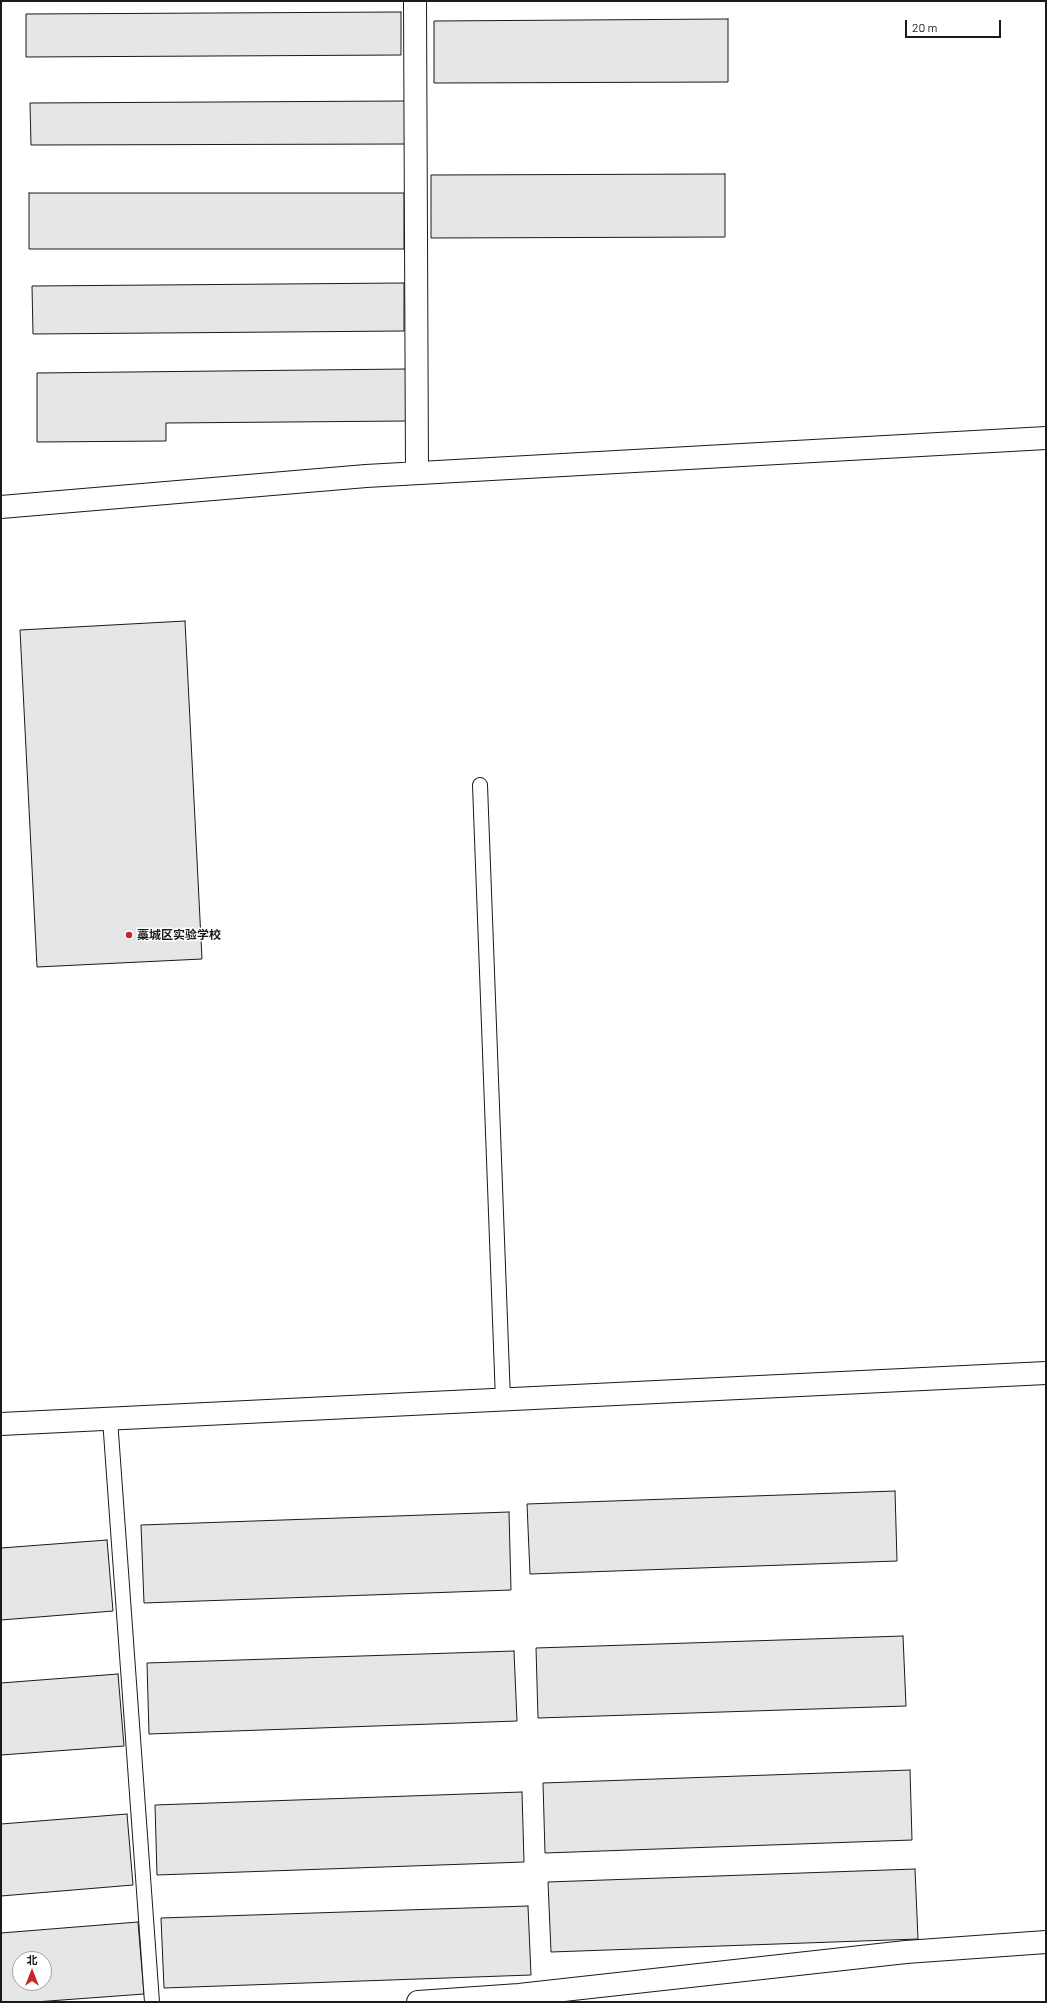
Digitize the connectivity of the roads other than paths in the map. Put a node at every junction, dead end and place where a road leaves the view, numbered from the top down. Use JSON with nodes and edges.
{"nodes":[{"id":1,"x":415,"y":1,"type":"edge"},
{"id":2,"x":1046,"y":438,"type":"edge"},
{"id":3,"x":418,"y":473,"type":"junction"},
{"id":4,"x":1,"y":500,"type":"edge"},
{"id":5,"x":1,"y":507,"type":"edge"},
{"id":6,"x":480,"y":785,"type":"dead end"},
{"id":7,"x":1046,"y":1373,"type":"edge"},
{"id":8,"x":503,"y":1400,"type":"junction"},
{"id":9,"x":110,"y":1419,"type":"junction"},
{"id":10,"x":1,"y":1424,"type":"edge"},
{"id":11,"x":1046,"y":1942,"type":"edge"},
{"id":12,"x":152,"y":2002,"type":"edge"},
{"id":13,"x":418,"y":2002,"type":"edge"}],
"edges":[{"from":1,"to":3,"type":"street"},
{"from":2,"to":3,"type":"street"},
{"from":3,"to":5,"type":"street"},
{"from":4,"to":5,"type":"street"},
{"from":6,"to":8,"type":"lane"},
{"from":7,"to":8,"type":"street"},
{"from":8,"to":9,"type":"street"},
{"from":9,"to":10,"type":"street"},
{"from":9,"to":12,"type":"lane"},
{"from":11,"to":13,"type":"street"}]}
